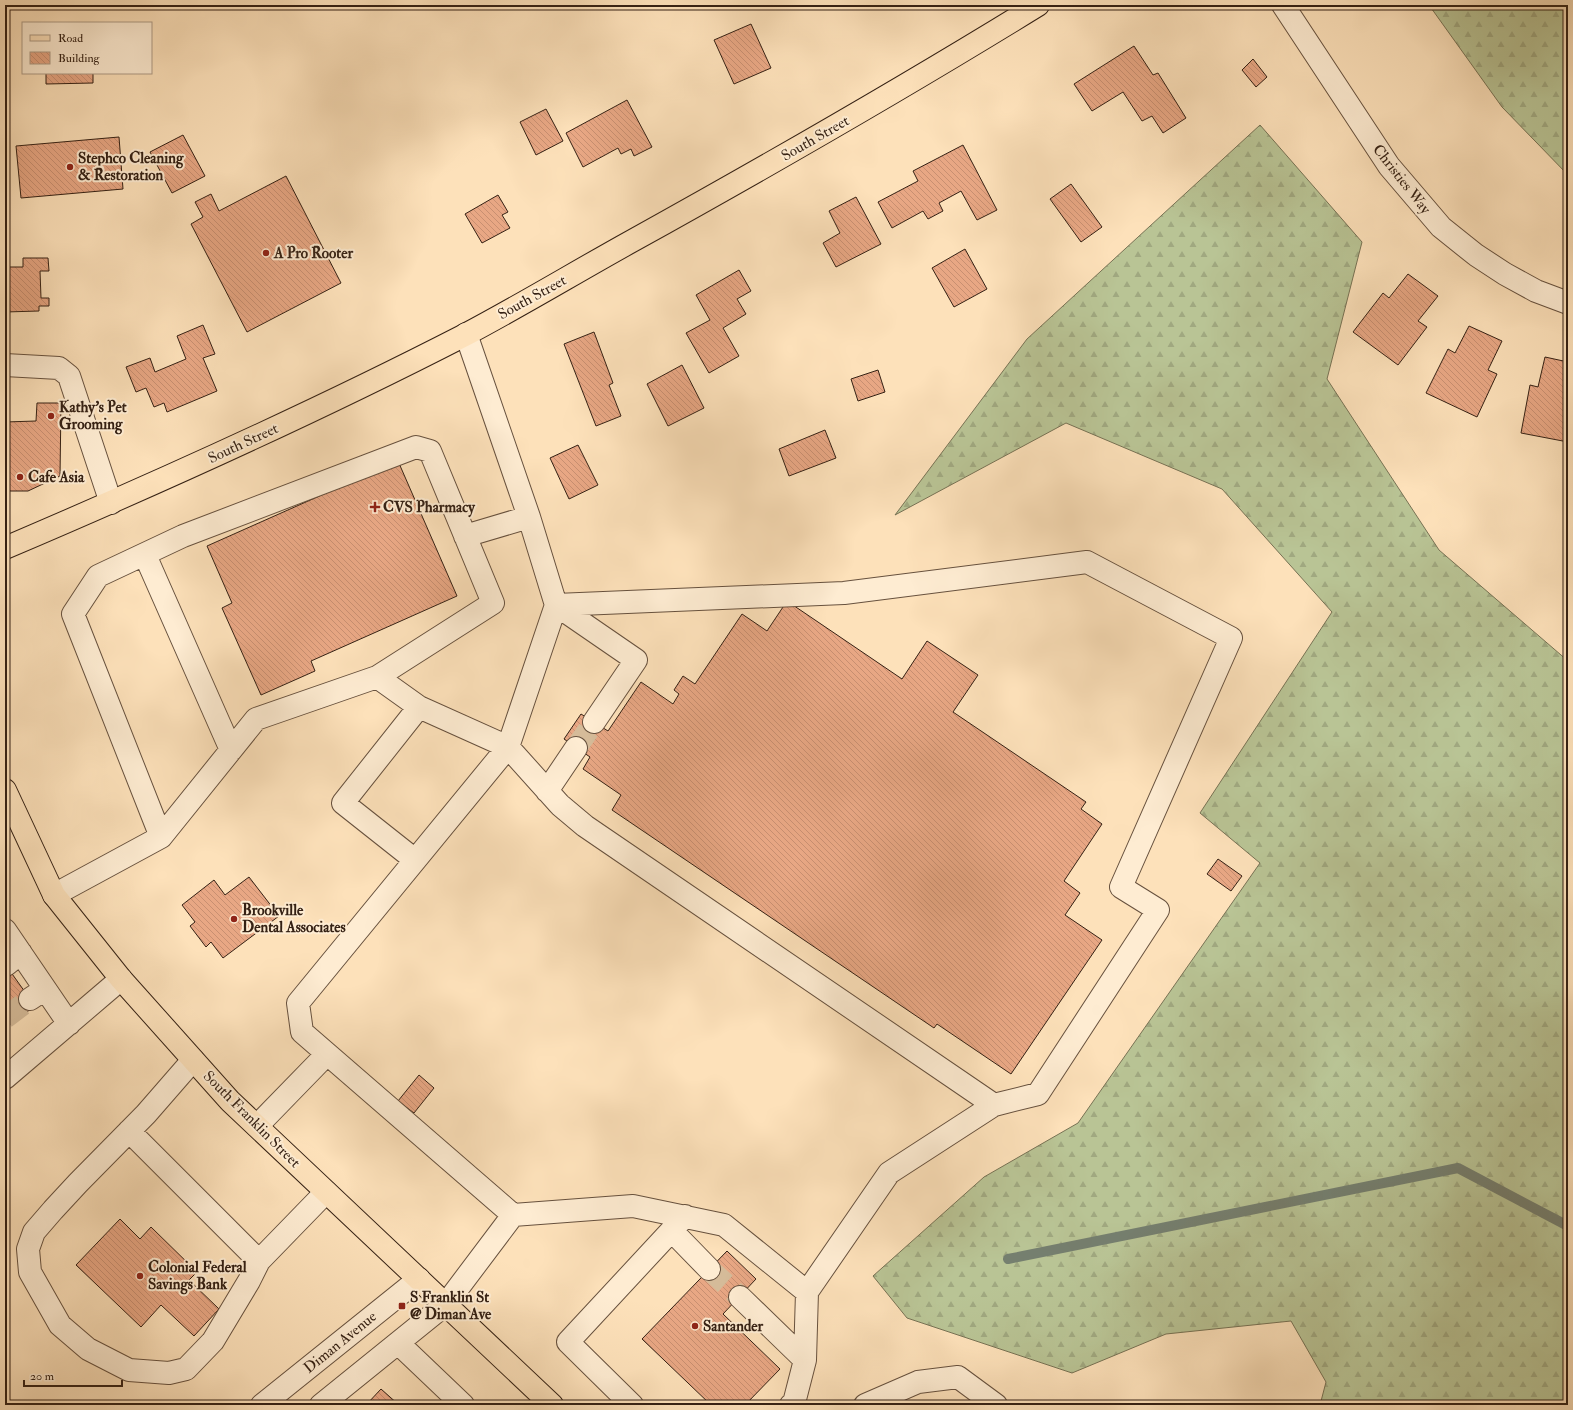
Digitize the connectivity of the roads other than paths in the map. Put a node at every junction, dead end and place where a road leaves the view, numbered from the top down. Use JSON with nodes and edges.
{"nodes":[{"id":1,"x":1038,"y":5,"type":"edge"},
{"id":2,"x":1283,"y":5,"type":"edge"},
{"id":3,"x":1568,"y":303,"type":"edge"},
{"id":4,"x":466,"y":334,"type":"junction"},
{"id":5,"x":5,"y":365,"type":"edge"},
{"id":6,"x":111,"y":503,"type":"junction"},
{"id":7,"x":529,"y":517,"type":"junction"},
{"id":8,"x":465,"y":536,"type":"junction"},
{"id":9,"x":5,"y":548,"type":"edge"},
{"id":10,"x":145,"y":555,"type":"junction"},
{"id":11,"x":556,"y":605,"type":"junction"},
{"id":12,"x":377,"y":677,"type":"junction"},
{"id":13,"x":419,"y":707,"type":"junction"},
{"id":14,"x":594,"y":722,"type":"tunnel mouth"},
{"id":15,"x":508,"y":747,"type":"junction"},
{"id":16,"x":576,"y":748,"type":"tunnel mouth"},
{"id":17,"x":231,"y":750,"type":"junction"},
{"id":18,"x":5,"y":790,"type":"edge"},
{"id":19,"x":547,"y":791,"type":"junction"},
{"id":20,"x":160,"y":837,"type":"junction"},
{"id":21,"x":416,"y":860,"type":"junction"},
{"id":22,"x":54,"y":895,"type":"junction"},
{"id":23,"x":5,"y":930,"type":"edge"},
{"id":24,"x":13,"y":959,"type":"edge"},
{"id":25,"x":120,"y":979,"type":"junction"},
{"id":26,"x":68,"y":1024,"type":"junction"},
{"id":27,"x":327,"y":1054,"type":"junction"},
{"id":28,"x":193,"y":1060,"type":"junction"},
{"id":29,"x":7,"y":1071,"type":"edge"},
{"id":30,"x":994,"y":1105,"type":"junction"},
{"id":31,"x":257,"y":1126,"type":"junction"},
{"id":32,"x":129,"y":1130,"type":"junction"},
{"id":33,"x":326,"y":1192,"type":"junction"},
{"id":34,"x":512,"y":1215,"type":"junction"},
{"id":35,"x":679,"y":1224,"type":"junction"},
{"id":36,"x":259,"y":1261,"type":"junction"},
{"id":37,"x":709,"y":1269,"type":"tunnel mouth"},
{"id":38,"x":419,"y":1279,"type":"junction"},
{"id":39,"x":807,"y":1292,"type":"junction"},
{"id":40,"x":740,"y":1297,"type":"tunnel mouth"},
{"id":41,"x":446,"y":1304,"type":"junction"},
{"id":42,"x":398,"y":1343,"type":"junction"},
{"id":43,"x":805,"y":1360,"type":"junction"},
{"id":44,"x":543,"y":1402,"type":"edge"},
{"id":45,"x":262,"y":1405,"type":"edge"},
{"id":46,"x":321,"y":1405,"type":"edge"},
{"id":47,"x":463,"y":1405,"type":"edge"},
{"id":48,"x":632,"y":1405,"type":"edge"},
{"id":49,"x":792,"y":1405,"type":"edge"},
{"id":50,"x":865,"y":1405,"type":"edge"},
{"id":51,"x":996,"y":1405,"type":"edge"}],
"edges":[{"from":1,"to":4,"type":"main road","name":"South Street"},
{"from":2,"to":3,"type":"street","name":"Christies Way"},
{"from":4,"to":6,"type":"main road","name":"South Street"},
{"from":4,"to":7,"type":"street"},
{"from":5,"to":6,"type":"street"},
{"from":6,"to":9,"type":"main road","name":"South Street"},
{"from":7,"to":8,"type":"street"},
{"from":7,"to":11,"type":"street"},
{"from":8,"to":10,"type":"street"},
{"from":8,"to":12,"type":"street"},
{"from":10,"to":17,"type":"street"},
{"from":10,"to":20,"type":"street"},
{"from":11,"to":14,"type":"street"},
{"from":11,"to":15,"type":"street"},
{"from":11,"to":30,"type":"street"},
{"from":12,"to":13,"type":"street"},
{"from":12,"to":17,"type":"street"},
{"from":13,"to":15,"type":"street"},
{"from":13,"to":21,"type":"street"},
{"from":15,"to":19,"type":"street"},
{"from":15,"to":21,"type":"street"},
{"from":16,"to":19,"type":"street"},
{"from":17,"to":20,"type":"street"},
{"from":18,"to":22,"type":"main road","name":"South Franklin Street"},
{"from":19,"to":30,"type":"street"},
{"from":20,"to":22,"type":"street"},
{"from":21,"to":27,"type":"street"},
{"from":22,"to":25,"type":"main road","name":"South Franklin Street"},
{"from":23,"to":24,"type":"street"},
{"from":24,"to":26,"type":"street"},
{"from":25,"to":26,"type":"street"},
{"from":25,"to":28,"type":"main road","name":"South Franklin Street"},
{"from":26,"to":29,"type":"street"},
{"from":27,"to":31,"type":"street"},
{"from":27,"to":34,"type":"street"},
{"from":28,"to":31,"type":"main road","name":"South Franklin Street"},
{"from":28,"to":32,"type":"street"},
{"from":30,"to":39,"type":"street"},
{"from":31,"to":33,"type":"main road","name":"South Franklin Street"},
{"from":32,"to":36,"type":"street"},
{"from":32,"to":36,"type":"street"},
{"from":33,"to":36,"type":"street"},
{"from":33,"to":38,"type":"main road","name":"South Franklin Street"},
{"from":34,"to":35,"type":"street"},
{"from":34,"to":41,"type":"street"},
{"from":35,"to":37,"type":"street"},
{"from":35,"to":39,"type":"street"},
{"from":35,"to":48,"type":"street"},
{"from":38,"to":41,"type":"main road","name":"South Franklin Street"},
{"from":38,"to":45,"type":"street","name":"Diman Avenue"},
{"from":39,"to":43,"type":"street"},
{"from":40,"to":43,"type":"street"},
{"from":41,"to":42,"type":"street"},
{"from":41,"to":44,"type":"main road","name":"South Franklin Street"},
{"from":42,"to":46,"type":"street"},
{"from":42,"to":47,"type":"street"},
{"from":43,"to":49,"type":"street"},
{"from":50,"to":51,"type":"street"}]}
